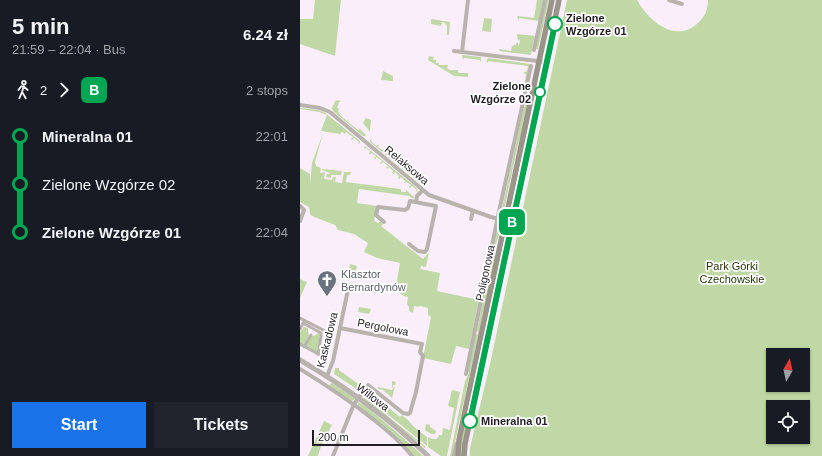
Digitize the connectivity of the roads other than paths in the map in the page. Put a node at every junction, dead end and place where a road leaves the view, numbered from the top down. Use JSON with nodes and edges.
{"nodes":[{"id":1,"x":468,"y":0,"type":"edge"},
{"id":2,"x":545,"y":0,"type":"edge"},
{"id":3,"x":552,"y":0,"type":"edge"},
{"id":4,"x":559,"y":0,"type":"edge"},
{"id":5,"x":669,"y":0,"type":"edge"},
{"id":6,"x":682,"y":4,"type":"dead end"},
{"id":7,"x":454,"y":50,"type":"dead end"},
{"id":8,"x":534,"y":50,"type":"dead end"},
{"id":9,"x":462,"y":52,"type":"junction"},
{"id":10,"x":540,"y":61,"type":"junction"},
{"id":11,"x":546,"y":62,"type":"junction"},
{"id":12,"x":531,"y":66,"type":"dead end"},
{"id":13,"x":300,"y":105,"type":"edge"},
{"id":14,"x":423,"y":190,"type":"junction"},
{"id":15,"x":416,"y":202,"type":"junction"},
{"id":16,"x":300,"y":206,"type":"edge"},
{"id":17,"x":473,"y":211,"type":"junction"},
{"id":18,"x":471,"y":218,"type":"dead end"},
{"id":19,"x":301,"y":219,"type":"edge"},
{"id":20,"x":498,"y":219,"type":"junction"},
{"id":21,"x":384,"y":222,"type":"dead end"},
{"id":22,"x":506,"y":222,"type":"junction"},
{"id":23,"x":512,"y":222,"type":"junction"},
{"id":24,"x":409,"y":244,"type":"dead end"},
{"id":25,"x":377,"y":291,"type":"dead end"},
{"id":26,"x":300,"y":318,"type":"edge"},
{"id":27,"x":304,"y":322,"type":"junction"},
{"id":28,"x":308,"y":326,"type":"junction"},
{"id":29,"x":340,"y":328,"type":"junction"},
{"id":30,"x":300,"y":330,"type":"edge"},
{"id":31,"x":329,"y":333,"type":"dead end"},
{"id":32,"x":311,"y":335,"type":"dead end"},
{"id":33,"x":300,"y":344,"type":"edge"},
{"id":34,"x":304,"y":347,"type":"junction"},
{"id":35,"x":318,"y":354,"type":"junction"},
{"id":36,"x":324,"y":357,"type":"dead end"},
{"id":37,"x":300,"y":360,"type":"edge"},
{"id":38,"x":300,"y":369,"type":"edge"},
{"id":39,"x":466,"y":374,"type":"dead end"},
{"id":40,"x":327,"y":376,"type":"junction"},
{"id":41,"x":359,"y":398,"type":"junction"},
{"id":42,"x":354,"y":404,"type":"junction"},
{"id":43,"x":459,"y":440,"type":"junction"},
{"id":44,"x":333,"y":456,"type":"edge"},
{"id":45,"x":412,"y":456,"type":"edge"},
{"id":46,"x":428,"y":456,"type":"edge"},
{"id":47,"x":454,"y":456,"type":"edge"},
{"id":48,"x":458,"y":456,"type":"edge"},
{"id":49,"x":464,"y":456,"type":"edge"}],
"edges":[{"from":1,"to":9,"type":"street"},
{"from":2,"to":8,"type":"street"},
{"from":3,"to":10,"type":"main road","name":"Poligonowa"},
{"from":4,"to":11,"type":"main road","name":"Poligonowa"},
{"from":5,"to":6,"type":"street"},
{"from":7,"to":9,"type":"street"},
{"from":9,"to":10,"type":"street"},
{"from":10,"to":11,"type":"street"},
{"from":10,"to":22,"type":"main road","name":"Poligonowa"},
{"from":11,"to":23,"type":"main road","name":"Poligonowa"},
{"from":12,"to":20,"type":"street"},
{"from":13,"to":14,"type":"street","name":"Relaksowa"},
{"from":14,"to":15,"type":"street"},
{"from":14,"to":17,"type":"street","name":"Relaksowa"},
{"from":15,"to":21,"type":"street"},
{"from":15,"to":24,"type":"street"},
{"from":16,"to":19,"type":"street"},
{"from":17,"to":18,"type":"street"},
{"from":17,"to":20,"type":"street","name":"Relaksowa"},
{"from":20,"to":22,"type":"street","name":"Relaksowa"},
{"from":20,"to":39,"type":"street"},
{"from":22,"to":23,"type":"street","name":"Relaksowa"},
{"from":22,"to":43,"type":"main road","name":"Poligonowa"},
{"from":23,"to":49,"type":"main road","name":"Poligonowa"},
{"from":25,"to":29,"type":"street","name":"Kaskadowa"},
{"from":26,"to":27,"type":"street"},
{"from":27,"to":28,"type":"street"},
{"from":27,"to":30,"type":"street"},
{"from":27,"to":31,"type":"street"},
{"from":28,"to":30,"type":"street"},
{"from":28,"to":35,"type":"street"},
{"from":29,"to":40,"type":"street","name":"Kaskadowa"},
{"from":29,"to":41,"type":"street","name":"Pergolowa"},
{"from":32,"to":34,"type":"street"},
{"from":33,"to":34,"type":"street"},
{"from":34,"to":35,"type":"street"},
{"from":35,"to":36,"type":"street"},
{"from":37,"to":40,"type":"street","name":"Willowa"},
{"from":38,"to":42,"type":"street"},
{"from":40,"to":41,"type":"street","name":"Willowa"},
{"from":41,"to":42,"type":"street"},
{"from":41,"to":46,"type":"street","name":"Willowa"},
{"from":42,"to":44,"type":"street"},
{"from":42,"to":45,"type":"street"},
{"from":43,"to":47,"type":"street"},
{"from":43,"to":48,"type":"main road","name":"Poligonowa"}]}
